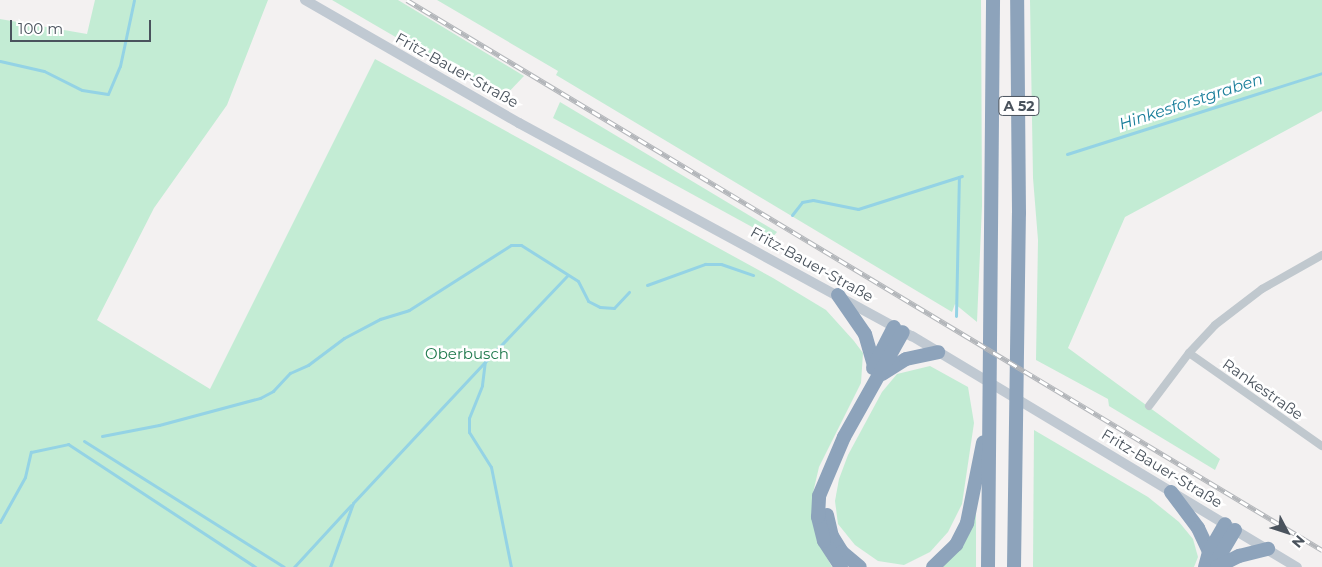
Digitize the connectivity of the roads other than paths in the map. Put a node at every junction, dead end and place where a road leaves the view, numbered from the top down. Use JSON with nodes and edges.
{"nodes":[{"id":1,"x":305,"y":0,"type":"edge"},
{"id":2,"x":993,"y":0,"type":"edge"},
{"id":3,"x":1017,"y":0,"type":"edge"},
{"id":4,"x":1322,"y":255,"type":"edge"},
{"id":5,"x":838,"y":295,"type":"junction"},
{"id":6,"x":899,"y":329,"type":"junction"},
{"id":7,"x":938,"y":352,"type":"junction"},
{"id":8,"x":1189,"y":353,"type":"junction"},
{"id":9,"x":878,"y":370,"type":"junction"},
{"id":10,"x":1149,"y":406,"type":"dead end"},
{"id":11,"x":990,"y":408,"type":"junction"},
{"id":12,"x":1322,"y":446,"type":"edge"},
{"id":13,"x":828,"y":473,"type":"junction"},
{"id":14,"x":1171,"y":492,"type":"junction"},
{"id":15,"x":1230,"y":527,"type":"junction"},
{"id":16,"x":1268,"y":549,"type":"junction"},
{"id":17,"x":1209,"y":552,"type":"junction"},
{"id":18,"x":841,"y":567,"type":"edge"},
{"id":19,"x":860,"y":567,"type":"edge"},
{"id":20,"x":934,"y":567,"type":"edge"},
{"id":21,"x":988,"y":567,"type":"edge"},
{"id":22,"x":1014,"y":567,"type":"edge"},
{"id":23,"x":1205,"y":567,"type":"edge"},
{"id":24,"x":1215,"y":567,"type":"edge"},
{"id":25,"x":1298,"y":567,"type":"edge"}],
"edges":[{"from":1,"to":5,"type":"main road","name":"Fritz-Bauer-Straße"},
{"from":2,"to":11,"type":"highway","number":"A 52"},
{"from":3,"to":22,"type":"highway","number":"A 52"},
{"from":4,"to":8,"type":"street"},
{"from":5,"to":6,"type":"main road","name":"Fritz-Bauer-Straße"},
{"from":5,"to":9,"type":"highway"},
{"from":6,"to":7,"type":"main road","name":"Fritz-Bauer-Straße"},
{"from":6,"to":9,"type":"highway"},
{"from":7,"to":9,"type":"highway"},
{"from":7,"to":14,"type":"main road","name":"Fritz-Bauer-Straße"},
{"from":8,"to":10,"type":"street"},
{"from":8,"to":12,"type":"street","name":"Rankestraße"},
{"from":9,"to":13,"type":"highway"},
{"from":11,"to":20,"type":"highway"},
{"from":11,"to":21,"type":"highway","number":"A 52"},
{"from":13,"to":18,"type":"highway"},
{"from":13,"to":19,"type":"highway"},
{"from":14,"to":15,"type":"main road","name":"Fritz-Bauer-Straße"},
{"from":14,"to":17,"type":"highway"},
{"from":15,"to":16,"type":"main road","name":"Fritz-Bauer-Straße"},
{"from":15,"to":17,"type":"highway"},
{"from":15,"to":24,"type":"highway"},
{"from":16,"to":24,"type":"highway"},
{"from":16,"to":25,"type":"main road","name":"Fritz-Bauer-Straße"},
{"from":17,"to":23,"type":"highway"}]}
